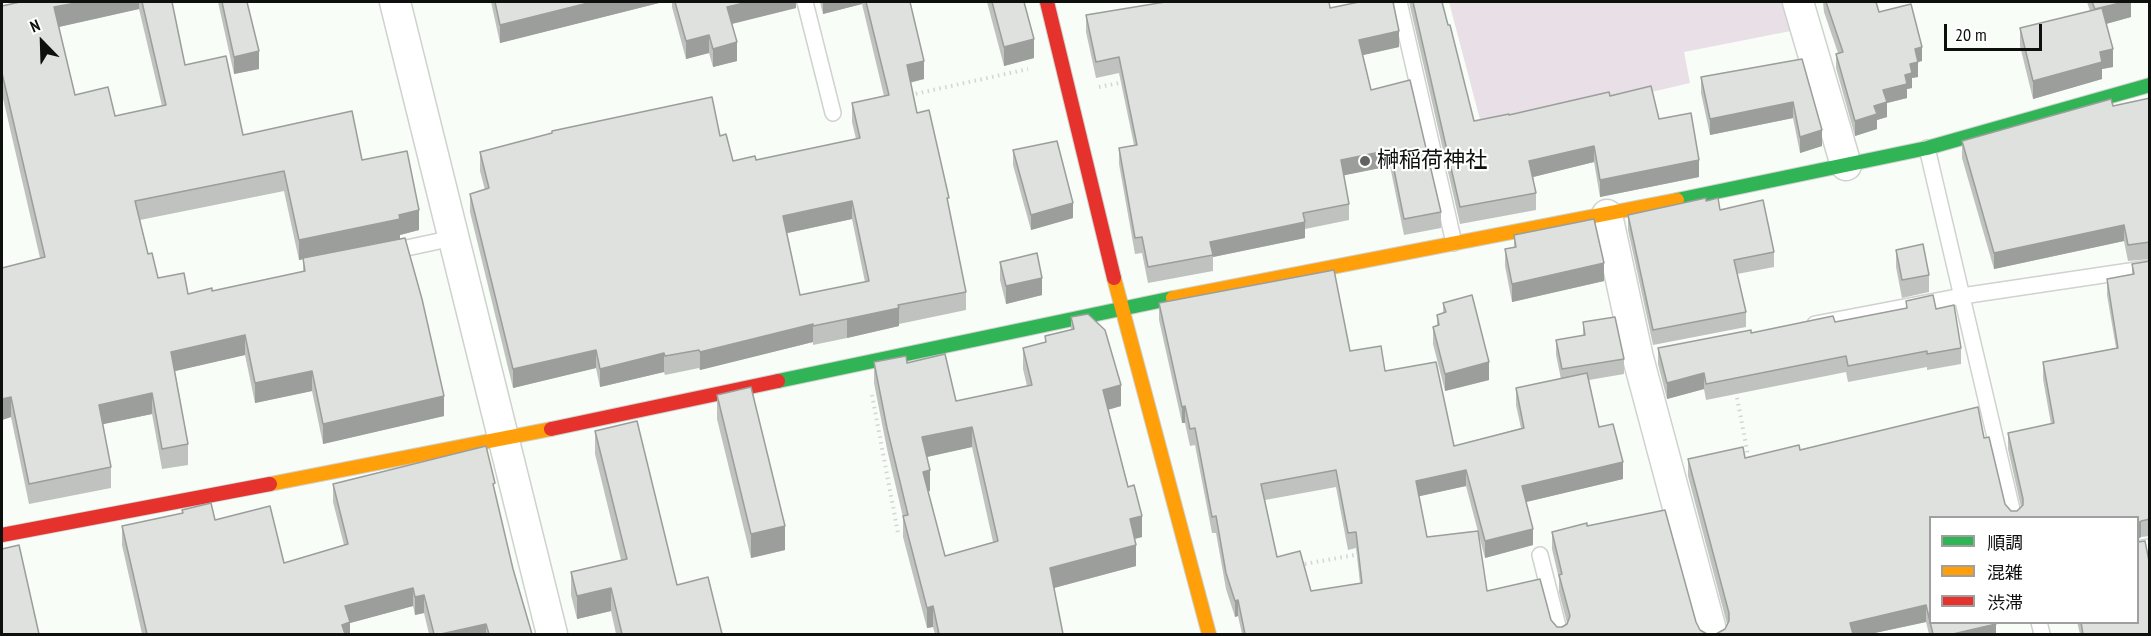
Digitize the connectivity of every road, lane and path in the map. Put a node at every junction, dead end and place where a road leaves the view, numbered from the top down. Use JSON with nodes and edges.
{"nodes":[{"id":1,"x":395,"y":2,"type":"edge"},
{"id":2,"x":805,"y":2,"type":"edge"},
{"id":3,"x":1047,"y":2,"type":"edge"},
{"id":4,"x":1399,"y":2,"type":"edge"},
{"id":5,"x":1798,"y":2,"type":"edge"},
{"id":6,"x":1061,"y":61,"type":"junction"},
{"id":7,"x":1126,"y":82,"type":"edge"},
{"id":8,"x":2150,"y":85,"type":"edge"},
{"id":9,"x":1069,"y":93,"type":"junction"},
{"id":10,"x":902,"y":97,"type":"edge"},
{"id":11,"x":833,"y":113,"type":"dead end"},
{"id":12,"x":1927,"y":148,"type":"junction"},
{"id":13,"x":1846,"y":165,"type":"junction"},
{"id":14,"x":1606,"y":215,"type":"junction"},
{"id":15,"x":453,"y":238,"type":"junction"},
{"id":16,"x":1454,"y":243,"type":"junction"},
{"id":17,"x":372,"y":255,"type":"edge"},
{"id":18,"x":2150,"y":268,"type":"edge"},
{"id":19,"x":1962,"y":296,"type":"junction"},
{"id":20,"x":1121,"y":308,"type":"junction"},
{"id":21,"x":1797,"y":327,"type":"edge"},
{"id":22,"x":866,"y":362,"type":"junction"},
{"id":23,"x":1735,"y":387,"type":"edge"},
{"id":24,"x":502,"y":439,"type":"junction"},
{"id":25,"x":1750,"y":468,"type":"edge"},
{"id":26,"x":2014,"y":516,"type":"edge"},
{"id":27,"x":898,"y":533,"type":"dead end"},
{"id":28,"x":2,"y":535,"type":"edge"},
{"id":29,"x":1365,"y":553,"type":"edge"},
{"id":30,"x":1540,"y":555,"type":"dead end"},
{"id":31,"x":1297,"y":566,"type":"edge"},
{"id":32,"x":552,"y":634,"type":"edge"},
{"id":33,"x":1209,"y":634,"type":"edge"},
{"id":34,"x":1560,"y":634,"type":"edge"},
{"id":35,"x":1712,"y":634,"type":"edge"}],
"edges":[{"from":1,"to":15,"type":"street"},
{"from":2,"to":11,"type":"lane"},
{"from":3,"to":6,"type":"street"},
{"from":4,"to":16,"type":"lane"},
{"from":5,"to":13,"type":"street"},
{"from":6,"to":9,"type":"street"},
{"from":6,"to":10,"type":"path"},
{"from":7,"to":9,"type":"path"},
{"from":8,"to":12,"type":"street"},
{"from":9,"to":20,"type":"street"},
{"from":12,"to":13,"type":"street"},
{"from":12,"to":19,"type":"lane"},
{"from":13,"to":14,"type":"street"},
{"from":14,"to":16,"type":"street"},
{"from":14,"to":35,"type":"street"},
{"from":15,"to":17,"type":"lane"},
{"from":15,"to":24,"type":"street"},
{"from":16,"to":20,"type":"street"},
{"from":18,"to":19,"type":"lane"},
{"from":19,"to":21,"type":"lane"},
{"from":19,"to":26,"type":"lane"},
{"from":20,"to":22,"type":"street"},
{"from":20,"to":33,"type":"street"},
{"from":22,"to":24,"type":"street"},
{"from":22,"to":27,"type":"path"},
{"from":23,"to":25,"type":"path"},
{"from":24,"to":28,"type":"street"},
{"from":24,"to":32,"type":"street"},
{"from":29,"to":31,"type":"path"},
{"from":30,"to":34,"type":"lane"}]}
